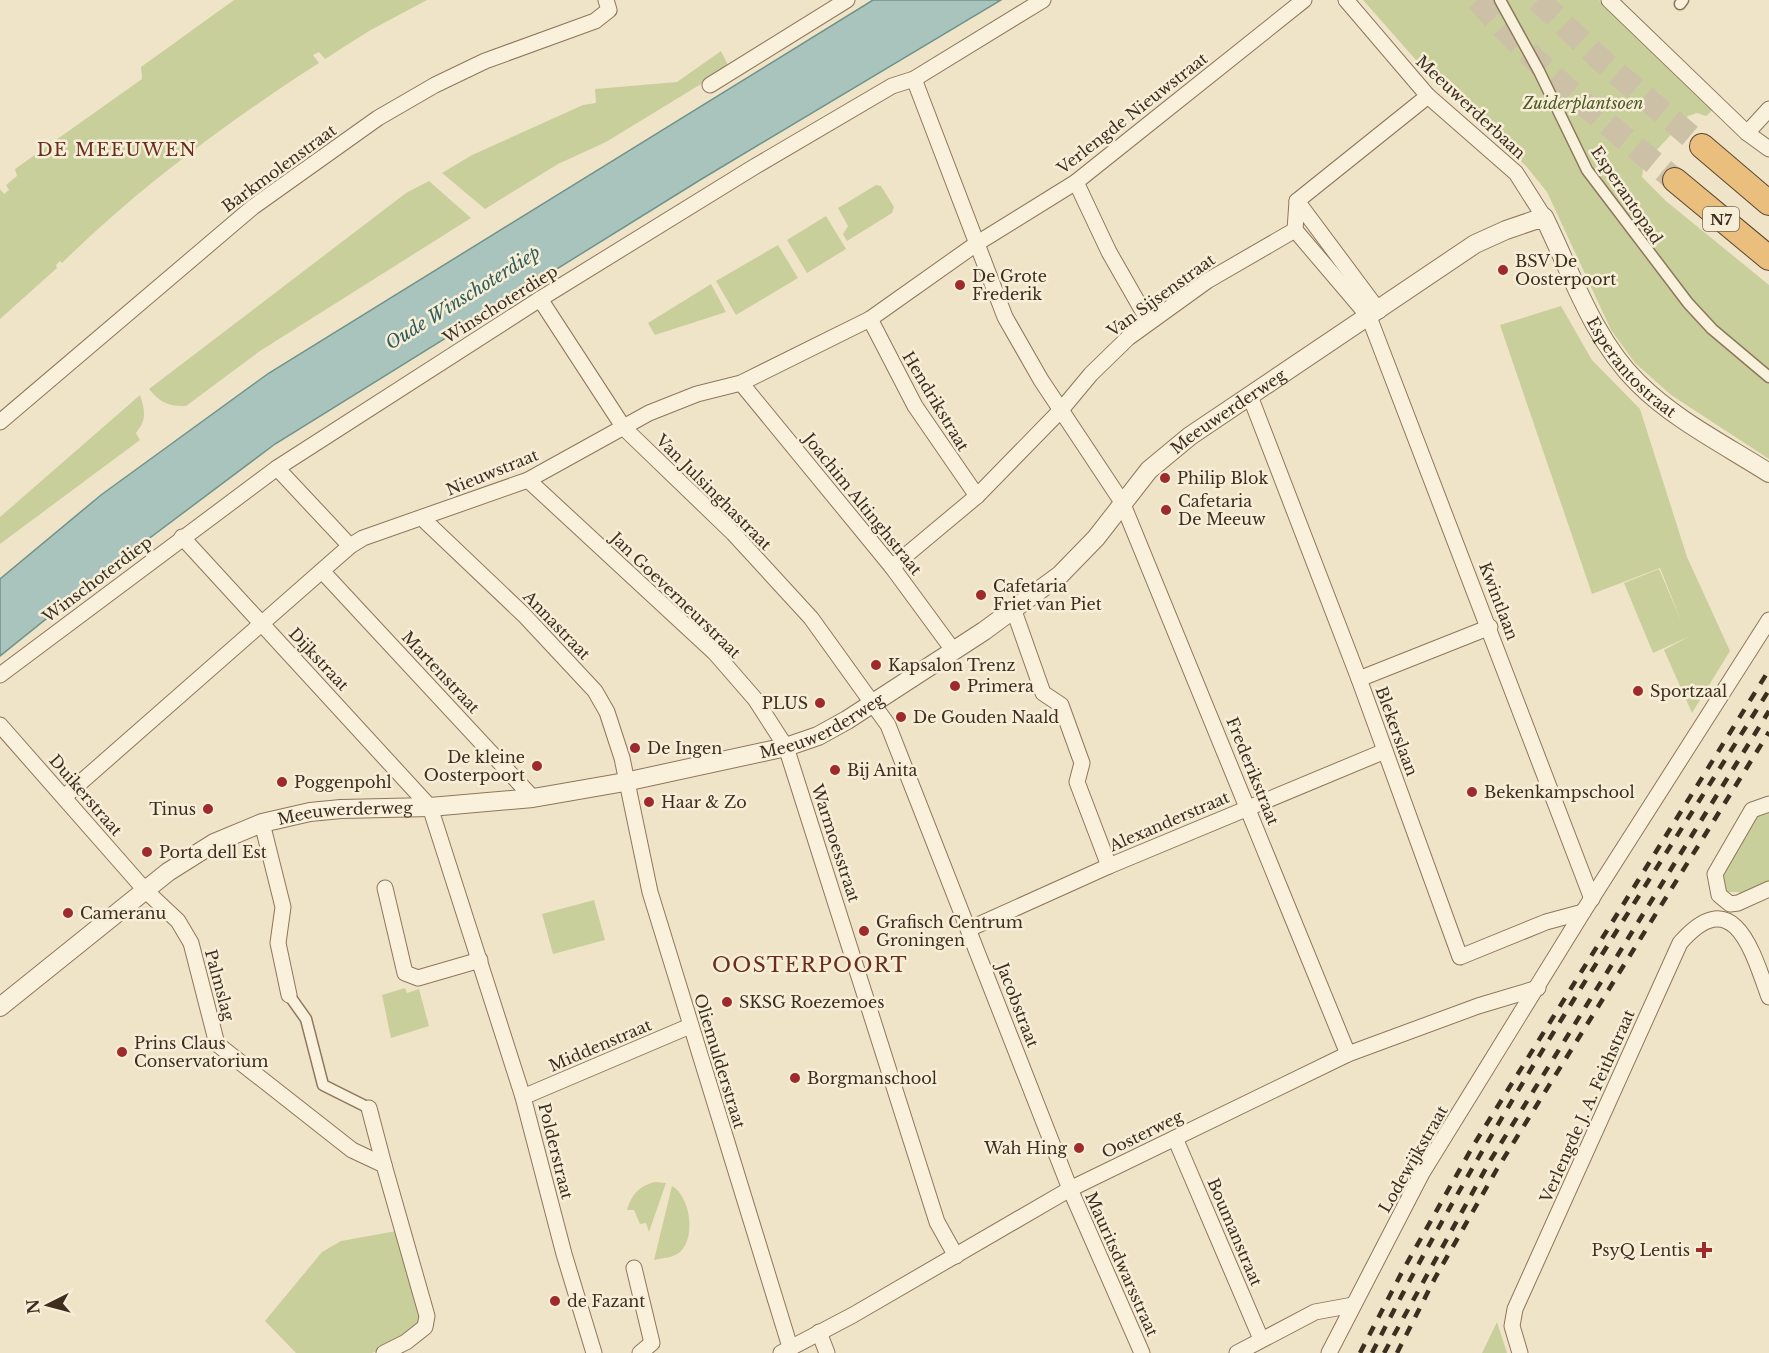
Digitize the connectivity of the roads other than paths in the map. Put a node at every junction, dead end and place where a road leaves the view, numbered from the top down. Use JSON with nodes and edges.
{"nodes":[{"id":1,"x":606,"y":0,"type":"edge"},
{"id":2,"x":847,"y":0,"type":"edge"},
{"id":3,"x":1043,"y":0,"type":"edge"},
{"id":4,"x":1304,"y":0,"type":"edge"},
{"id":5,"x":1346,"y":0,"type":"edge"},
{"id":6,"x":1500,"y":0,"type":"edge"},
{"id":7,"x":1609,"y":0,"type":"edge"},
{"id":8,"x":914,"y":80,"type":"junction"},
{"id":9,"x":710,"y":85,"type":"dead end"},
{"id":10,"x":1428,"y":96,"type":"junction"},
{"id":11,"x":1769,"y":109,"type":"edge"},
{"id":12,"x":1747,"y":133,"type":"junction"},
{"id":13,"x":1702,"y":147,"type":"tunnel mouth"},
{"id":14,"x":1769,"y":149,"type":"edge"},
{"id":15,"x":1675,"y":180,"type":"tunnel mouth"},
{"id":16,"x":1076,"y":182,"type":"junction"},
{"id":17,"x":1297,"y":201,"type":"junction"},
{"id":18,"x":1769,"y":203,"type":"edge"},
{"id":19,"x":1544,"y":217,"type":"junction"},
{"id":20,"x":1295,"y":230,"type":"junction"},
{"id":21,"x":976,"y":244,"type":"junction"},
{"id":22,"x":1769,"y":258,"type":"edge"},
{"id":23,"x":540,"y":299,"type":"junction"},
{"id":24,"x":1374,"y":314,"type":"junction"},
{"id":25,"x":870,"y":319,"type":"junction"},
{"id":26,"x":1149,"y":322,"type":"junction"},
{"id":27,"x":1769,"y":377,"type":"edge"},
{"id":28,"x":741,"y":383,"type":"junction"},
{"id":29,"x":1250,"y":396,"type":"junction"},
{"id":30,"x":1061,"y":410,"type":"junction"},
{"id":31,"x":0,"y":422,"type":"edge"},
{"id":32,"x":624,"y":428,"type":"junction"},
{"id":33,"x":277,"y":468,"type":"junction"},
{"id":34,"x":1769,"y":473,"type":"edge"},
{"id":35,"x":528,"y":480,"type":"junction"},
{"id":36,"x":977,"y":496,"type":"junction"},
{"id":37,"x":1122,"y":502,"type":"junction"},
{"id":38,"x":422,"y":518,"type":"junction"},
{"id":39,"x":182,"y":537,"type":"junction"},
{"id":40,"x":350,"y":546,"type":"junction"},
{"id":41,"x":892,"y":567,"type":"junction"},
{"id":42,"x":322,"y":571,"type":"junction"},
{"id":43,"x":1014,"y":611,"type":"junction"},
{"id":44,"x":1769,"y":620,"type":"edge"},
{"id":45,"x":262,"y":625,"type":"junction"},
{"id":46,"x":1490,"y":627,"type":"junction"},
{"id":47,"x":954,"y":650,"type":"junction"},
{"id":48,"x":0,"y":675,"type":"edge"},
{"id":49,"x":1359,"y":679,"type":"junction"},
{"id":50,"x":873,"y":703,"type":"junction"},
{"id":51,"x":0,"y":725,"type":"edge"},
{"id":52,"x":786,"y":747,"type":"junction"},
{"id":53,"x":1385,"y":752,"type":"junction"},
{"id":54,"x":625,"y":782,"type":"junction"},
{"id":55,"x":64,"y":797,"type":"junction"},
{"id":56,"x":533,"y":798,"type":"junction"},
{"id":57,"x":1769,"y":804,"type":"edge"},
{"id":58,"x":430,"y":807,"type":"junction"},
{"id":59,"x":1248,"y":807,"type":"junction"},
{"id":60,"x":262,"y":823,"type":"junction"},
{"id":61,"x":1109,"y":866,"type":"junction"},
{"id":62,"x":385,"y":888,"type":"dead end"},
{"id":63,"x":1769,"y":889,"type":"edge"},
{"id":64,"x":145,"y":890,"type":"junction"},
{"id":65,"x":1588,"y":906,"type":"junction"},
{"id":66,"x":969,"y":929,"type":"junction"},
{"id":67,"x":480,"y":960,"type":"junction"},
{"id":68,"x":1538,"y":988,"type":"junction"},
{"id":69,"x":290,"y":995,"type":"joint"},
{"id":70,"x":1769,"y":997,"type":"edge"},
{"id":71,"x":0,"y":1007,"type":"edge"},
{"id":72,"x":690,"y":1026,"type":"junction"},
{"id":73,"x":1348,"y":1054,"type":"junction"},
{"id":74,"x":523,"y":1097,"type":"junction"},
{"id":75,"x":369,"y":1108,"type":"joint"},
{"id":76,"x":1175,"y":1138,"type":"junction"},
{"id":77,"x":384,"y":1165,"type":"junction"},
{"id":78,"x":1070,"y":1189,"type":"junction"},
{"id":79,"x":956,"y":1256,"type":"junction"},
{"id":80,"x":634,"y":1268,"type":"dead end"},
{"id":81,"x":1353,"y":1305,"type":"junction"},
{"id":82,"x":819,"y":1332,"type":"junction"},
{"id":83,"x":1261,"y":1340,"type":"junction"},
{"id":84,"x":785,"y":1350,"type":"edge"},
{"id":85,"x":384,"y":1353,"type":"edge"},
{"id":86,"x":594,"y":1353,"type":"edge"},
{"id":87,"x":640,"y":1353,"type":"edge"},
{"id":88,"x":827,"y":1353,"type":"edge"},
{"id":89,"x":1142,"y":1353,"type":"edge"},
{"id":90,"x":1237,"y":1353,"type":"edge"},
{"id":91,"x":1329,"y":1353,"type":"edge"},
{"id":92,"x":1520,"y":1353,"type":"edge"}],
"edges":[{"from":1,"to":31,"type":"street","name":"Barkmolenstraat"},
{"from":2,"to":9,"type":"street"},
{"from":3,"to":8,"type":"street","name":"Winschoterdiep"},
{"from":4,"to":16,"type":"street","name":"Verlengde Nieuwstraat"},
{"from":5,"to":10,"type":"street","name":"Meeuwerderbaan"},
{"from":6,"to":27,"type":"street","name":"Esperantopad"},
{"from":7,"to":12,"type":"street"},
{"from":8,"to":21,"type":"street","name":"Frederikstraat"},
{"from":8,"to":23,"type":"street","name":"Winschoterdiep"},
{"from":10,"to":17,"type":"street"},
{"from":10,"to":19,"type":"street","name":"Meeuwerderbaan"},
{"from":11,"to":12,"type":"street"},
{"from":12,"to":14,"type":"street"},
{"from":13,"to":18,"type":"highway","number":"N7"},
{"from":15,"to":22,"type":"highway","number":"N7"},
{"from":16,"to":21,"type":"street","name":"Verlengde Nieuwstraat"},
{"from":16,"to":26,"type":"street"},
{"from":17,"to":20,"type":"street"},
{"from":17,"to":24,"type":"street"},
{"from":19,"to":24,"type":"street","name":"Meeuwerderweg"},
{"from":19,"to":34,"type":"street","name":"Esperantostraat"},
{"from":20,"to":24,"type":"street"},
{"from":20,"to":26,"type":"street","name":"Van Sijsenstraat"},
{"from":21,"to":25,"type":"street","name":"Nieuwstraat"},
{"from":21,"to":30,"type":"street","name":"Frederikstraat"},
{"from":23,"to":32,"type":"street","name":"Van Julsinghastraat"},
{"from":23,"to":33,"type":"street","name":"Winschoterdiep"},
{"from":24,"to":29,"type":"street","name":"Meeuwerderweg"},
{"from":24,"to":46,"type":"street","name":"Kwintlaan"},
{"from":25,"to":28,"type":"street","name":"Nieuwstraat"},
{"from":25,"to":36,"type":"street","name":"Hendrikstraat"},
{"from":26,"to":30,"type":"street","name":"Van Sijsenstraat"},
{"from":28,"to":32,"type":"street","name":"Nieuwstraat"},
{"from":28,"to":41,"type":"street","name":"Joachim Altinghstraat"},
{"from":29,"to":37,"type":"street","name":"Meeuwerderweg"},
{"from":29,"to":49,"type":"street","name":"Blekerslaan"},
{"from":30,"to":36,"type":"street","name":"Van Sijsenstraat"},
{"from":30,"to":37,"type":"street","name":"Frederikstraat"},
{"from":32,"to":35,"type":"street","name":"Nieuwstraat"},
{"from":32,"to":50,"type":"street","name":"Van Julsinghastraat"},
{"from":33,"to":39,"type":"street","name":"Winschoterdiep"},
{"from":33,"to":40,"type":"street"},
{"from":35,"to":38,"type":"street","name":"Nieuwstraat"},
{"from":35,"to":52,"type":"street","name":"Jan Goeverneurstraat"},
{"from":36,"to":41,"type":"street","name":"Van Sijsenstraat"},
{"from":37,"to":43,"type":"street","name":"Meeuwerderweg"},
{"from":37,"to":59,"type":"street","name":"Frederikstraat"},
{"from":38,"to":40,"type":"street","name":"Nieuwstraat"},
{"from":38,"to":54,"type":"street","name":"Annastraat"},
{"from":39,"to":45,"type":"street","name":"Dijkstraat"},
{"from":39,"to":48,"type":"street","name":"Winschoterdiep"},
{"from":40,"to":42,"type":"street","name":"Nieuwstraat"},
{"from":41,"to":47,"type":"street","name":"Joachim Altinghstraat"},
{"from":42,"to":45,"type":"street","name":"Nieuwstraat"},
{"from":42,"to":56,"type":"street","name":"Martenstraat"},
{"from":43,"to":47,"type":"street","name":"Meeuwerderweg"},
{"from":43,"to":61,"type":"street"},
{"from":44,"to":65,"type":"street","name":"Lodewijkstraat"},
{"from":45,"to":55,"type":"street","name":"Nieuwstraat"},
{"from":45,"to":58,"type":"street","name":"Dijkstraat"},
{"from":46,"to":49,"type":"street"},
{"from":46,"to":65,"type":"street","name":"Kwintlaan"},
{"from":47,"to":50,"type":"street","name":"Meeuwerderweg"},
{"from":49,"to":53,"type":"street","name":"Blekerslaan"},
{"from":50,"to":52,"type":"street","name":"Meeuwerderweg"},
{"from":50,"to":66,"type":"street","name":"Jacobstraat"},
{"from":51,"to":55,"type":"street","name":"Duikerstraat"},
{"from":52,"to":54,"type":"street","name":"Meeuwerderweg"},
{"from":52,"to":79,"type":"street","name":"Warmoesstraat"},
{"from":53,"to":59,"type":"street","name":"Alexanderstraat"},
{"from":53,"to":65,"type":"street","name":"Blekerslaan"},
{"from":54,"to":56,"type":"street","name":"Meeuwerderweg"},
{"from":54,"to":72,"type":"street","name":"Oliemulderstraat"},
{"from":55,"to":64,"type":"street","name":"Duikerstraat"},
{"from":56,"to":58,"type":"street","name":"Meeuwerderweg"},
{"from":57,"to":63,"type":"street"},
{"from":58,"to":60,"type":"street","name":"Meeuwerderweg"},
{"from":58,"to":67,"type":"street","name":"Polderstraat"},
{"from":59,"to":61,"type":"street","name":"Alexanderstraat"},
{"from":59,"to":73,"type":"street","name":"Frederikstraat"},
{"from":60,"to":64,"type":"street","name":"Meeuwerderweg"},
{"from":60,"to":69,"type":"street"},
{"from":61,"to":66,"type":"street","name":"Alexanderstraat"},
{"from":62,"to":67,"type":"street"},
{"from":64,"to":71,"type":"street","name":"Meeuwerderweg"},
{"from":64,"to":77,"type":"street","name":"Palmslag"},
{"from":65,"to":68,"type":"street","name":"Lodewijkstraat"},
{"from":66,"to":78,"type":"street","name":"Jacobstraat"},
{"from":67,"to":74,"type":"street","name":"Polderstraat"},
{"from":68,"to":73,"type":"street","name":"Oosterweg"},
{"from":68,"to":81,"type":"street","name":"Lodewijkstraat"},
{"from":69,"to":75,"type":"street"},
{"from":70,"to":92,"type":"street","name":"Verlengde J. A. Feithstraat"},
{"from":72,"to":74,"type":"street","name":"Middenstraat"},
{"from":72,"to":84,"type":"street","name":"Oliemulderstraat"},
{"from":73,"to":76,"type":"street","name":"Oosterweg"},
{"from":74,"to":86,"type":"street","name":"Polderstraat"},
{"from":75,"to":77,"type":"street"},
{"from":76,"to":78,"type":"street","name":"Oosterweg"},
{"from":76,"to":83,"type":"street","name":"Boumanstraat"},
{"from":77,"to":85,"type":"street"},
{"from":78,"to":79,"type":"street","name":"Oosterweg"},
{"from":78,"to":89,"type":"street","name":"Mauritsdwarsstraat"},
{"from":79,"to":82,"type":"street","name":"Oosterweg"},
{"from":80,"to":87,"type":"street"},
{"from":81,"to":83,"type":"street"},
{"from":81,"to":91,"type":"street","name":"Lodewijkstraat"},
{"from":82,"to":84,"type":"street","name":"Oosterweg"},
{"from":82,"to":88,"type":"street"},
{"from":83,"to":90,"type":"street"}]}
